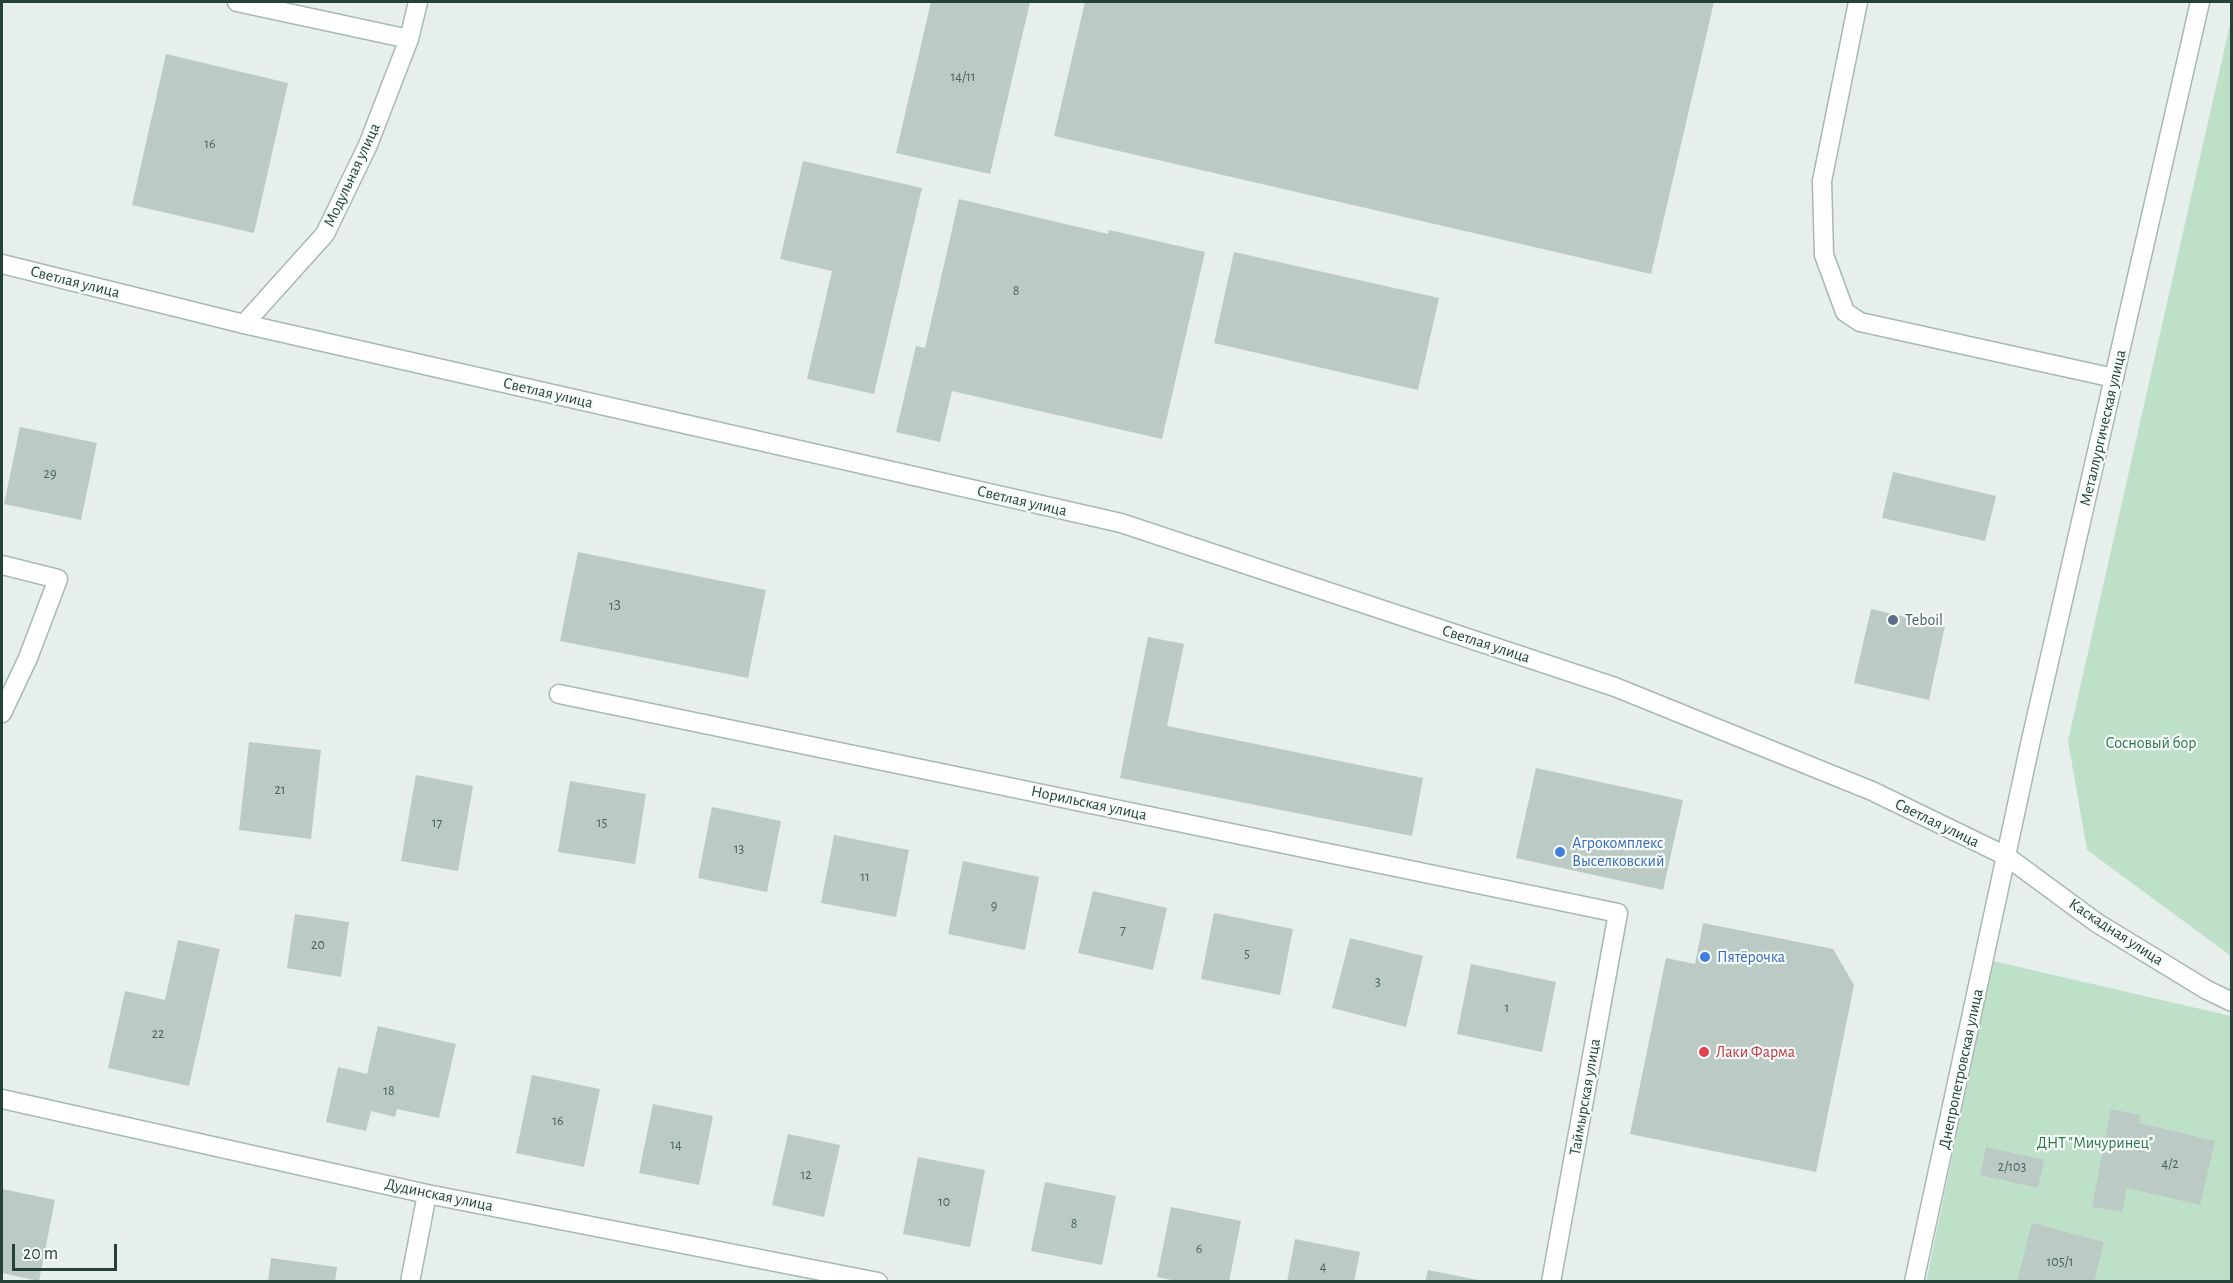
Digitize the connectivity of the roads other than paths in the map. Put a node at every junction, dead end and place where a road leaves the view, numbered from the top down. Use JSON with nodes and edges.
{"nodes":[{"id":1,"x":237,"y":2,"type":"edge"},
{"id":2,"x":418,"y":2,"type":"edge"},
{"id":3,"x":1858,"y":2,"type":"edge"},
{"id":4,"x":2200,"y":2,"type":"edge"},
{"id":5,"x":409,"y":39,"type":"junction"},
{"id":6,"x":2,"y":264,"type":"edge"},
{"id":7,"x":244,"y":324,"type":"junction"},
{"id":8,"x":2114,"y":378,"type":"junction"},
{"id":9,"x":2,"y":565,"type":"edge"},
{"id":10,"x":559,"y":694,"type":"dead end"},
{"id":11,"x":2,"y":713,"type":"edge"},
{"id":12,"x":2006,"y":856,"type":"junction"},
{"id":13,"x":1618,"y":913,"type":"joint"},
{"id":14,"x":2232,"y":1002,"type":"edge"},
{"id":15,"x":2,"y":1099,"type":"edge"},
{"id":16,"x":428,"y":1194,"type":"junction"},
{"id":17,"x":410,"y":1281,"type":"edge"},
{"id":18,"x":878,"y":1281,"type":"edge"},
{"id":19,"x":1551,"y":1281,"type":"edge"},
{"id":20,"x":1914,"y":1281,"type":"edge"}],
"edges":[{"from":1,"to":5,"type":"street"},
{"from":2,"to":5,"type":"street","name":"Модульная улица"},
{"from":3,"to":8,"type":"street"},
{"from":4,"to":8,"type":"street","name":"Металлургическая улица"},
{"from":5,"to":7,"type":"street","name":"Модульная улица"},
{"from":6,"to":7,"type":"street","name":"Светлая улица"},
{"from":7,"to":12,"type":"street","name":"Светлая улица"},
{"from":8,"to":12,"type":"street","name":"Металлургическая улица"},
{"from":9,"to":11,"type":"street"},
{"from":10,"to":13,"type":"street","name":"Норильская улица"},
{"from":12,"to":14,"type":"street","name":"Каскадная улица"},
{"from":12,"to":20,"type":"street","name":"Днепропетровская улица"},
{"from":13,"to":19,"type":"street","name":"Таймырская улица"},
{"from":15,"to":16,"type":"street","name":"Дудинская улица"},
{"from":16,"to":17,"type":"street"},
{"from":16,"to":18,"type":"street","name":"Дудинская улица"}]}
